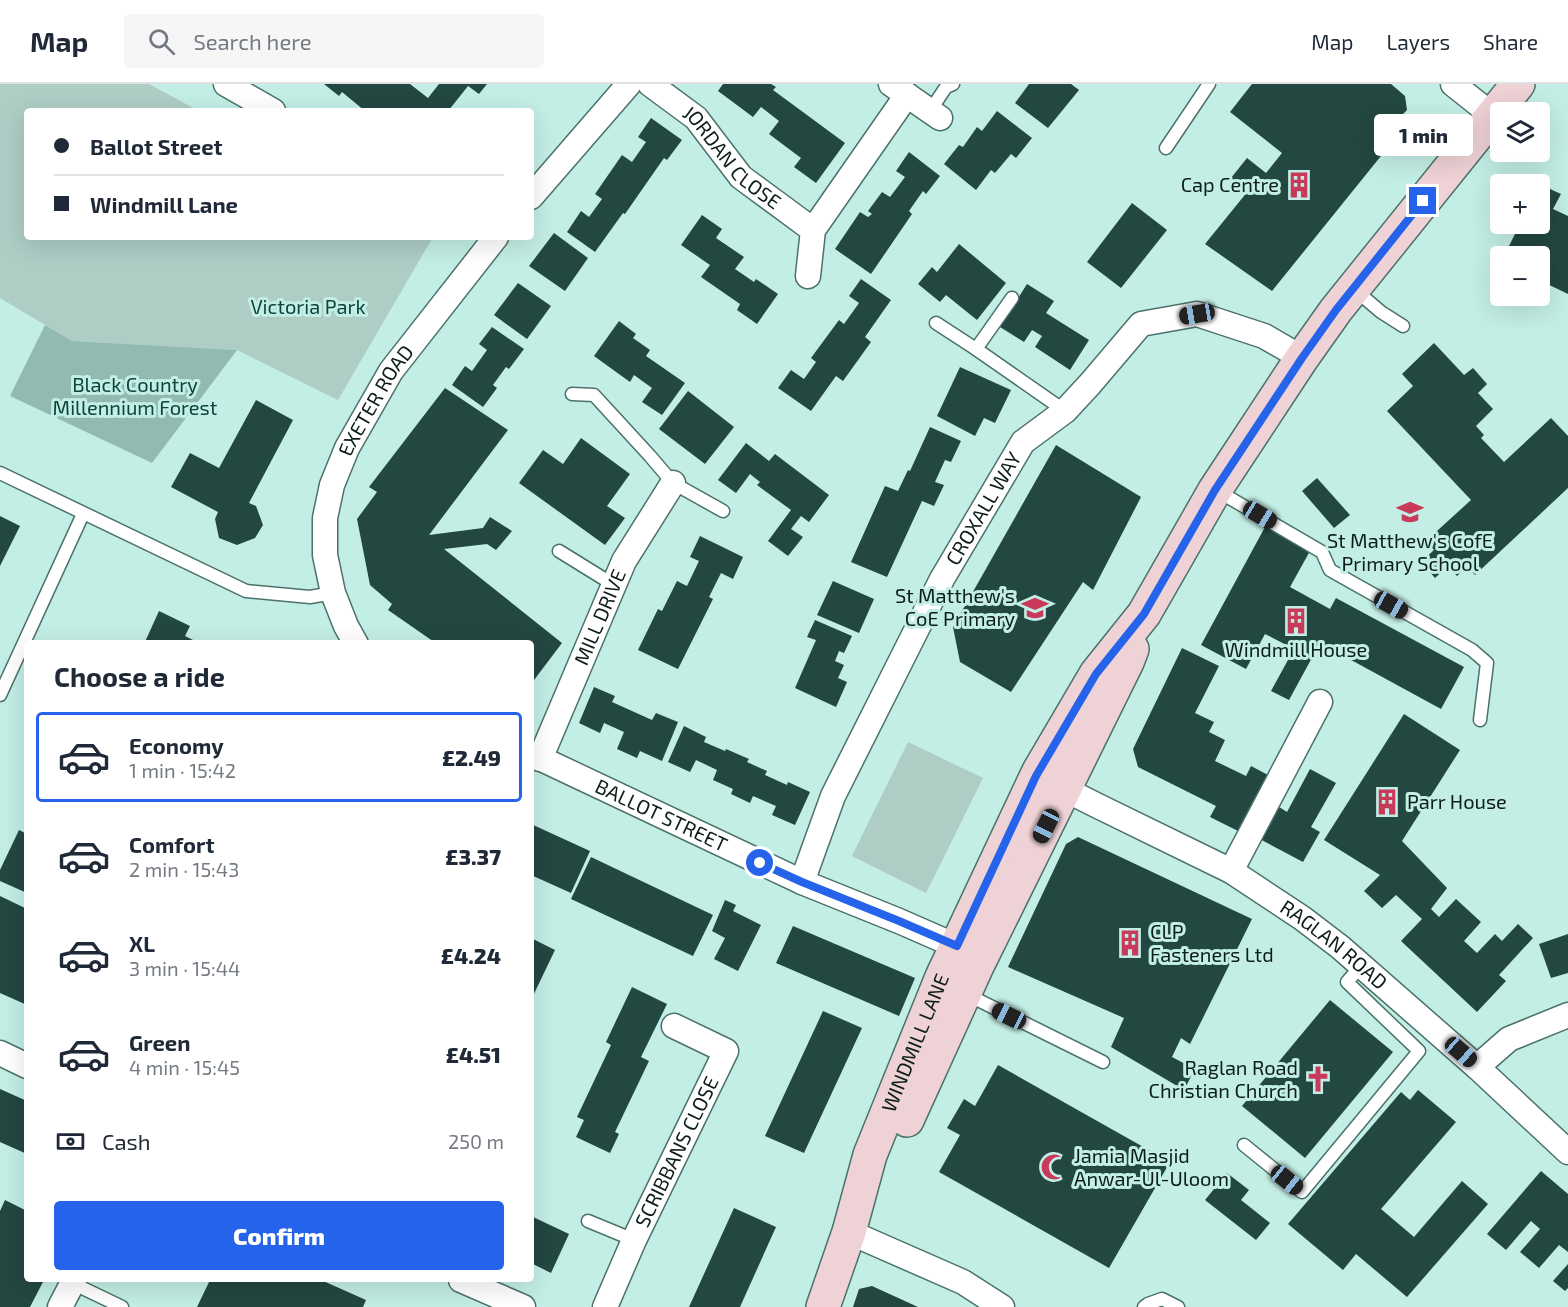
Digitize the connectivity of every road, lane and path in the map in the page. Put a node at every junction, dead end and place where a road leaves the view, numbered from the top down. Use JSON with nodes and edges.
{"nodes":[{"id":1,"x":629,"y":84,"type":"edge"},
{"id":2,"x":650,"y":84,"type":"edge"},
{"id":3,"x":953,"y":84,"type":"edge"},
{"id":4,"x":1209,"y":84,"type":"edge"},
{"id":5,"x":1454,"y":84,"type":"edge"},
{"id":6,"x":1518,"y":84,"type":"edge"},
{"id":7,"x":229,"y":85,"type":"edge"},
{"id":8,"x":899,"y":89,"type":"edge"},
{"id":9,"x":1503,"y":102,"type":"edge"},
{"id":10,"x":268,"y":108,"type":"edge"},
{"id":11,"x":1490,"y":113,"type":"edge"},
{"id":12,"x":935,"y":114,"type":"joint"},
{"id":13,"x":1490,"y":117,"type":"edge"},
{"id":14,"x":1166,"y":148,"type":"dead end"},
{"id":15,"x":534,"y":194,"type":"edge"},
{"id":16,"x":813,"y":230,"type":"junction"},
{"id":17,"x":491,"y":240,"type":"edge"},
{"id":18,"x":808,"y":276,"type":"dead end"},
{"id":19,"x":1353,"y":288,"type":"junction"},
{"id":20,"x":1012,"y":298,"type":"dead end"},
{"id":21,"x":936,"y":323,"type":"dead end"},
{"id":22,"x":1403,"y":326,"type":"dead end"},
{"id":23,"x":976,"y":349,"type":"junction"},
{"id":24,"x":1302,"y":358,"type":"junction"},
{"id":25,"x":572,"y":394,"type":"dead end"},
{"id":26,"x":1065,"y":411,"type":"junction"},
{"id":27,"x":0,"y":473,"type":"edge"},
{"id":28,"x":673,"y":483,"type":"junction"},
{"id":29,"x":1215,"y":490,"type":"junction"},
{"id":30,"x":723,"y":511,"type":"dead end"},
{"id":31,"x":83,"y":514,"type":"junction"},
{"id":32,"x":559,"y":551,"type":"dead end"},
{"id":33,"x":614,"y":585,"type":"junction"},
{"id":34,"x":333,"y":593,"type":"junction"},
{"id":35,"x":25,"y":640,"type":"edge"},
{"id":36,"x":354,"y":640,"type":"edge"},
{"id":37,"x":24,"y":643,"type":"edge"},
{"id":38,"x":0,"y":695,"type":"edge"},
{"id":39,"x":1320,"y":702,"type":"dead end"},
{"id":40,"x":1480,"y":720,"type":"dead end"},
{"id":41,"x":536,"y":756,"type":"edge"},
{"id":42,"x":1051,"y":780,"type":"junction"},
{"id":43,"x":1232,"y":871,"type":"junction"},
{"id":44,"x":802,"y":882,"type":"junction"},
{"id":45,"x":1010,"y":901,"type":"junction"},
{"id":46,"x":957,"y":946,"type":"junction"},
{"id":47,"x":968,"y":985,"type":"junction"},
{"id":48,"x":1568,"y":1015,"type":"edge"},
{"id":49,"x":674,"y":1026,"type":"dead end"},
{"id":50,"x":1423,"y":1037,"type":"junction"},
{"id":51,"x":0,"y":1053,"type":"edge"},
{"id":52,"x":1102,"y":1062,"type":"dead end"},
{"id":53,"x":24,"y":1065,"type":"edge"},
{"id":54,"x":1477,"y":1066,"type":"junction"},
{"id":55,"x":1244,"y":1145,"type":"dead end"},
{"id":56,"x":1568,"y":1152,"type":"edge"},
{"id":57,"x":588,"y":1221,"type":"dead end"},
{"id":58,"x":849,"y":1232,"type":"junction"},
{"id":59,"x":634,"y":1240,"type":"junction"},
{"id":60,"x":72,"y":1282,"type":"edge"},
{"id":61,"x":75,"y":1282,"type":"edge"},
{"id":62,"x":467,"y":1282,"type":"edge"},
{"id":63,"x":60,"y":1307,"type":"edge"},
{"id":64,"x":122,"y":1307,"type":"edge"},
{"id":65,"x":523,"y":1307,"type":"edge"},
{"id":66,"x":604,"y":1307,"type":"edge"},
{"id":67,"x":823,"y":1307,"type":"edge"},
{"id":68,"x":1002,"y":1307,"type":"edge"},
{"id":69,"x":1144,"y":1307,"type":"edge"},
{"id":70,"x":1178,"y":1307,"type":"edge"}],
"edges":[{"from":1,"to":15,"type":"street"},
{"from":2,"to":16,"type":"street","name":"JORDAN CLOSE"},
{"from":3,"to":12,"type":"lane"},
{"from":4,"to":14,"type":"lane"},
{"from":5,"to":11,"type":"street"},
{"from":6,"to":9,"type":"main road","name":"WINDMILL LANE"},
{"from":7,"to":10,"type":"street"},
{"from":8,"to":12,"type":"street"},
{"from":8,"to":16,"type":"street"},
{"from":13,"to":19,"type":"main road","name":"WINDMILL LANE"},
{"from":16,"to":18,"type":"street"},
{"from":17,"to":34,"type":"street","name":"EXETER ROAD"},
{"from":19,"to":22,"type":"lane"},
{"from":19,"to":24,"type":"main road","name":"WINDMILL LANE"},
{"from":20,"to":23,"type":"lane"},
{"from":21,"to":23,"type":"lane"},
{"from":23,"to":26,"type":"lane"},
{"from":24,"to":26,"type":"street","name":"CROXALL WAY"},
{"from":24,"to":29,"type":"main road","name":"WINDMILL LANE"},
{"from":25,"to":28,"type":"lane"},
{"from":26,"to":44,"type":"street","name":"CROXALL WAY"},
{"from":27,"to":31,"type":"lane"},
{"from":28,"to":30,"type":"lane"},
{"from":28,"to":33,"type":"street","name":"MILL DRIVE"},
{"from":29,"to":40,"type":"lane"},
{"from":29,"to":42,"type":"main road","name":"WINDMILL LANE"},
{"from":31,"to":34,"type":"lane"},
{"from":31,"to":35,"type":"lane"},
{"from":32,"to":33,"type":"lane"},
{"from":33,"to":41,"type":"street","name":"MILL DRIVE"},
{"from":34,"to":36,"type":"street"},
{"from":37,"to":38,"type":"lane"},
{"from":39,"to":43,"type":"street"},
{"from":41,"to":44,"type":"street","name":"BALLOT STREET"},
{"from":42,"to":43,"type":"street","name":"RAGLAN ROAD"},
{"from":42,"to":45,"type":"main road","name":"WINDMILL LANE"},
{"from":42,"to":46,"type":"main road","name":"WINDMILL LANE"},
{"from":43,"to":50,"type":"street","name":"RAGLAN ROAD"},
{"from":44,"to":46,"type":"street","name":"BALLOT STREET"},
{"from":45,"to":46,"type":"street"},
{"from":45,"to":47,"type":"main road","name":"WINDMILL LANE"},
{"from":46,"to":47,"type":"street"},
{"from":46,"to":58,"type":"main road","name":"WINDMILL LANE"},
{"from":47,"to":52,"type":"lane"},
{"from":47,"to":58,"type":"main road","name":"WINDMILL LANE"},
{"from":48,"to":54,"type":"street"},
{"from":49,"to":59,"type":"street","name":"SCRIBBANS CLOSE"},
{"from":50,"to":54,"type":"street","name":"RAGLAN ROAD"},
{"from":50,"to":55,"type":"lane"},
{"from":51,"to":53,"type":"street"},
{"from":54,"to":56,"type":"street","name":"RAGLAN ROAD"},
{"from":57,"to":59,"type":"lane"},
{"from":58,"to":67,"type":"main road","name":"WINDMILL LANE"},
{"from":58,"to":68,"type":"street"},
{"from":59,"to":66,"type":"street","name":"SCRIBBANS CLOSE"},
{"from":60,"to":63,"type":"street"},
{"from":61,"to":64,"type":"lane"},
{"from":62,"to":65,"type":"street"},
{"from":69,"to":70,"type":"lane"}]}
